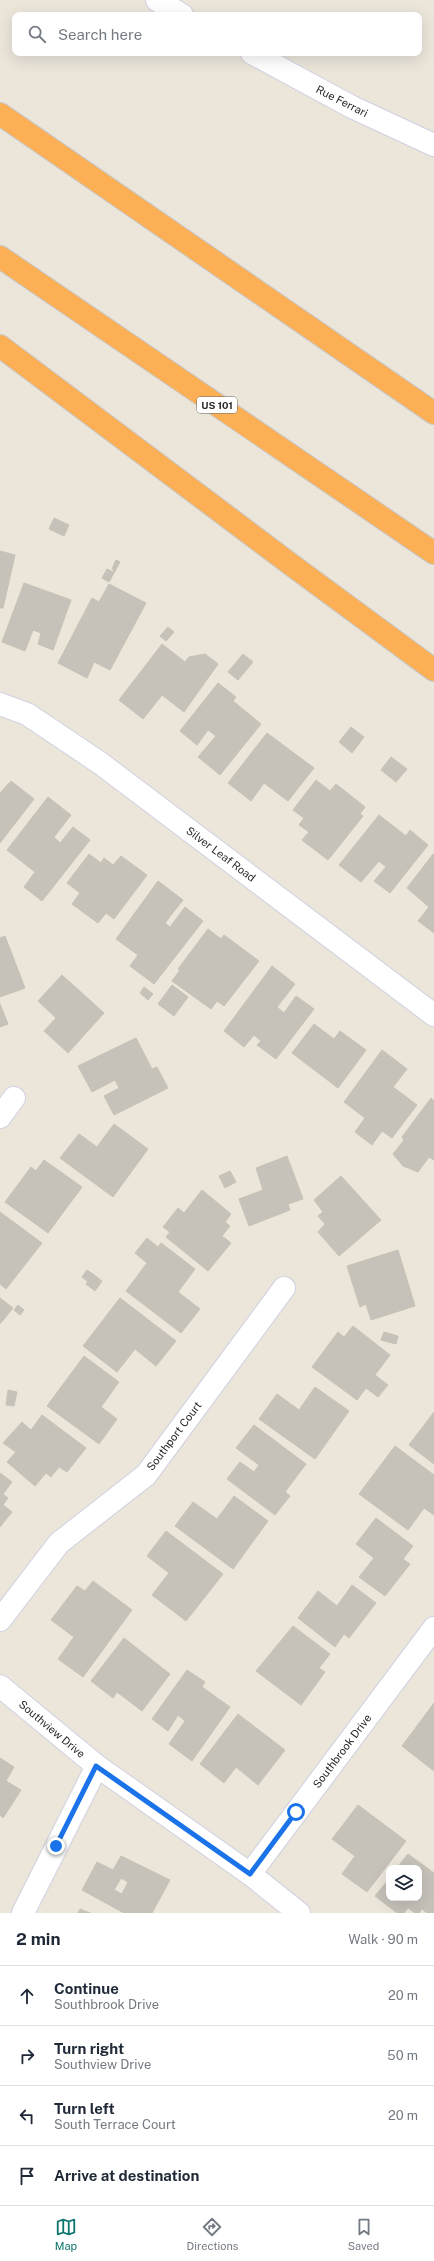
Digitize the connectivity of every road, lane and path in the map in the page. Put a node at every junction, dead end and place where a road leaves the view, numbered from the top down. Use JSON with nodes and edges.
{"nodes":[{"id":1,"x":157,"y":0,"type":"edge"},
{"id":2,"x":177,"y":12,"type":"edge"},
{"id":3,"x":258,"y":56,"type":"edge"},
{"id":4,"x":0,"y":114,"type":"edge"},
{"id":5,"x":434,"y":146,"type":"edge"},
{"id":6,"x":0,"y":257,"type":"edge"},
{"id":7,"x":0,"y":346,"type":"edge"},
{"id":8,"x":434,"y":413,"type":"edge"},
{"id":9,"x":434,"y":553,"type":"edge"},
{"id":10,"x":434,"y":670,"type":"edge"},
{"id":11,"x":0,"y":704,"type":"edge"},
{"id":12,"x":434,"y":1015,"type":"edge"},
{"id":13,"x":14,"y":1098,"type":"dead end"},
{"id":14,"x":0,"y":1116,"type":"edge"},
{"id":15,"x":284,"y":1288,"type":"dead end"},
{"id":16,"x":0,"y":1620,"type":"edge"},
{"id":17,"x":434,"y":1628,"type":"edge"},
{"id":18,"x":0,"y":1686,"type":"edge"},
{"id":19,"x":96,"y":1766,"type":"junction"},
{"id":20,"x":250,"y":1874,"type":"junction"},
{"id":21,"x":23,"y":1913,"type":"edge"},
{"id":22,"x":299,"y":1913,"type":"edge"}],
"edges":[{"from":1,"to":2,"type":"street"},
{"from":3,"to":5,"type":"street","name":"Rue Ferrari"},
{"from":4,"to":8,"type":"highway"},
{"from":6,"to":9,"type":"highway","number":"US 101"},
{"from":7,"to":10,"type":"highway"},
{"from":11,"to":12,"type":"street","name":"Silver Leaf Road"},
{"from":13,"to":14,"type":"street"},
{"from":15,"to":16,"type":"street","name":"Southport Court"},
{"from":17,"to":20,"type":"street","name":"Southbrook Drive"},
{"from":18,"to":19,"type":"street","name":"Southview Drive"},
{"from":19,"to":20,"type":"street","name":"Southview Drive"},
{"from":19,"to":21,"type":"street"},
{"from":20,"to":22,"type":"street","name":"Southview Drive"}]}
